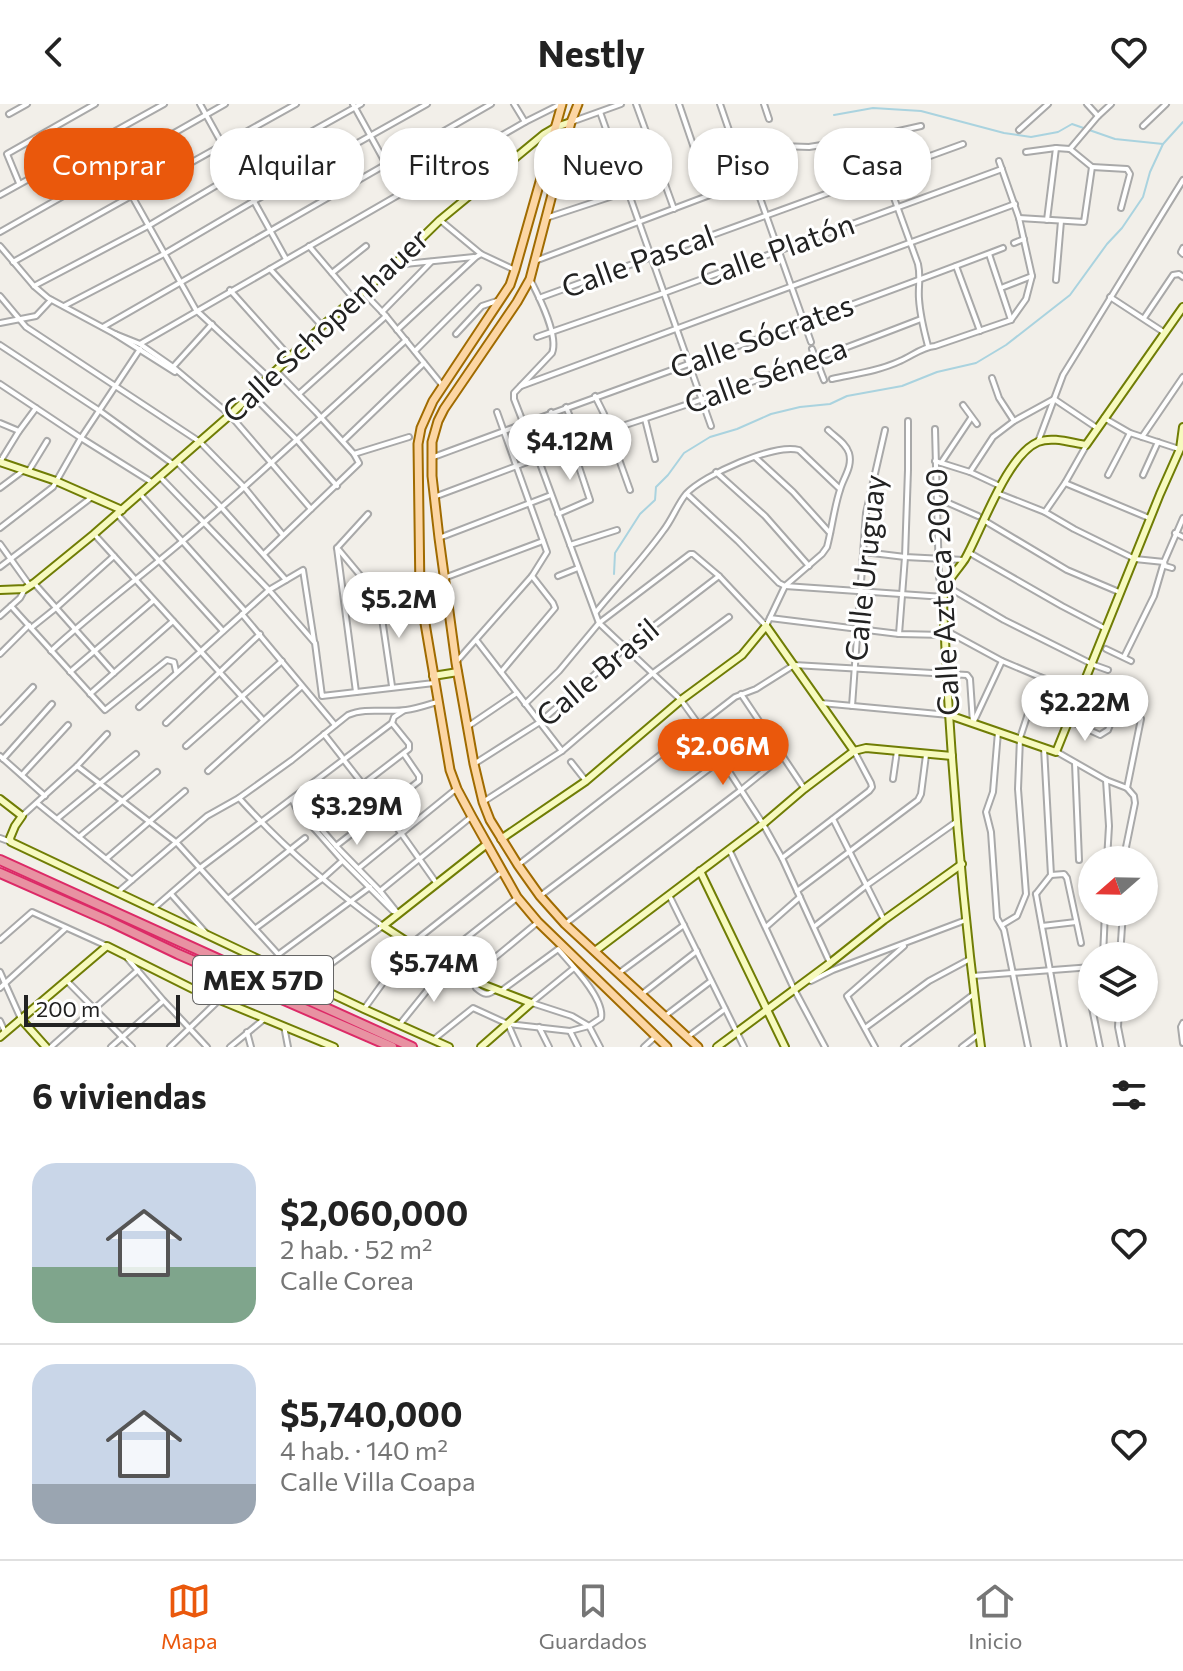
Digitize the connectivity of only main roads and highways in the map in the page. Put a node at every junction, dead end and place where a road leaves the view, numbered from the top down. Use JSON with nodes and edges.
{"nodes":[{"id":1,"x":562,"y":104,"type":"edge"},
{"id":2,"x":578,"y":104,"type":"edge"},
{"id":3,"x":0,"y":860,"type":"edge"},
{"id":4,"x":0,"y":873,"type":"edge"},
{"id":5,"x":392,"y":1047,"type":"edge"},
{"id":6,"x":412,"y":1047,"type":"edge"},
{"id":7,"x":667,"y":1047,"type":"edge"},
{"id":8,"x":698,"y":1047,"type":"edge"}],
"edges":[{"from":1,"to":7,"type":"main road"},
{"from":2,"to":8,"type":"main road"},
{"from":3,"to":6,"type":"highway","number":"MEX 57D"},
{"from":4,"to":5,"type":"highway","number":"MEX 57D"}]}
